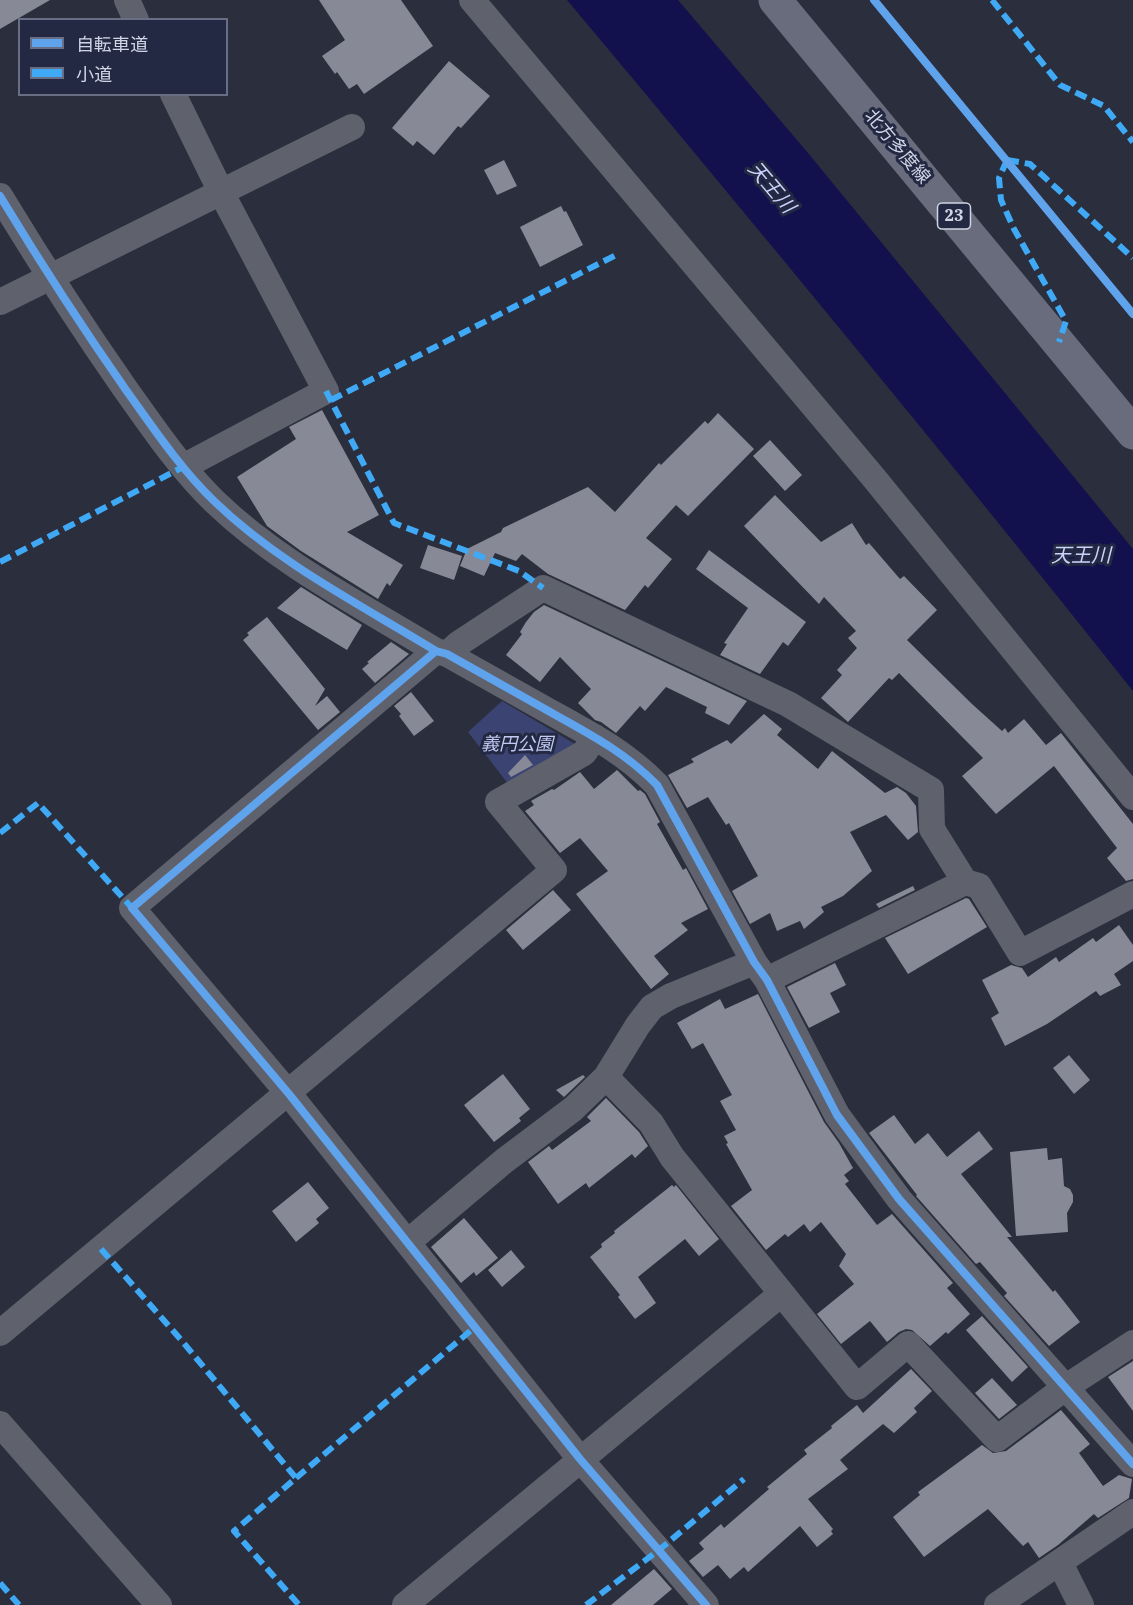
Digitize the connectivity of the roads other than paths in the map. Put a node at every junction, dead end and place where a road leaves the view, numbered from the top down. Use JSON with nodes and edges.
{"nodes":[{"id":1,"x":127,"y":0,"type":"edge"},
{"id":2,"x":472,"y":0,"type":"edge"},
{"id":3,"x":775,"y":0,"type":"edge"},
{"id":4,"x":135,"y":18,"type":"edge"},
{"id":5,"x":174,"y":96,"type":"edge"},
{"id":6,"x":352,"y":127,"type":"dead end"},
{"id":7,"x":221,"y":192,"type":"junction"},
{"id":8,"x":0,"y":195,"type":"edge"},
{"id":9,"x":49,"y":277,"type":"junction"},
{"id":10,"x":0,"y":302,"type":"edge"},
{"id":11,"x":1133,"y":433,"type":"edge"},
{"id":12,"x":183,"y":467,"type":"junction"},
{"id":13,"x":442,"y":653,"type":"junction"},
{"id":14,"x":595,"y":736,"type":"junction"},
{"id":15,"x":1133,"y":797,"type":"edge"},
{"id":16,"x":965,"y":882,"type":"junction"},
{"id":17,"x":1133,"y":894,"type":"edge"},
{"id":18,"x":760,"y":971,"type":"junction"},
{"id":19,"x":606,"y":1077,"type":"junction"},
{"id":20,"x":289,"y":1094,"type":"junction"},
{"id":21,"x":408,"y":1242,"type":"junction"},
{"id":22,"x":781,"y":1294,"type":"junction"},
{"id":23,"x":0,"y":1333,"type":"edge"},
{"id":24,"x":1133,"y":1343,"type":"edge"},
{"id":25,"x":1066,"y":1387,"type":"junction"},
{"id":26,"x":0,"y":1424,"type":"edge"},
{"id":27,"x":580,"y":1460,"type":"junction"},
{"id":28,"x":1133,"y":1464,"type":"edge"},
{"id":29,"x":1133,"y":1512,"type":"edge"},
{"id":30,"x":1060,"y":1563,"type":"junction"},
{"id":31,"x":159,"y":1605,"type":"edge"},
{"id":32,"x":405,"y":1605,"type":"edge"},
{"id":33,"x":706,"y":1605,"type":"edge"},
{"id":34,"x":998,"y":1605,"type":"edge"},
{"id":35,"x":1081,"y":1605,"type":"edge"}],
"edges":[{"from":1,"to":4,"type":"street"},
{"from":2,"to":15,"type":"street"},
{"from":3,"to":11,"type":"main road","name":"北方多度線","number":"23"},
{"from":5,"to":7,"type":"street"},
{"from":6,"to":7,"type":"street"},
{"from":7,"to":9,"type":"street"},
{"from":7,"to":12,"type":"street"},
{"from":8,"to":9,"type":"street"},
{"from":9,"to":10,"type":"street"},
{"from":9,"to":12,"type":"street"},
{"from":12,"to":13,"type":"street"},
{"from":13,"to":14,"type":"street"},
{"from":13,"to":16,"type":"street"},
{"from":13,"to":20,"type":"street"},
{"from":14,"to":18,"type":"street"},
{"from":14,"to":20,"type":"street"},
{"from":16,"to":17,"type":"street"},
{"from":16,"to":18,"type":"street"},
{"from":18,"to":19,"type":"street"},
{"from":18,"to":25,"type":"street"},
{"from":19,"to":21,"type":"street"},
{"from":19,"to":22,"type":"street"},
{"from":20,"to":21,"type":"street"},
{"from":20,"to":23,"type":"street"},
{"from":21,"to":27,"type":"street"},
{"from":22,"to":25,"type":"street"},
{"from":22,"to":27,"type":"street"},
{"from":24,"to":25,"type":"street"},
{"from":25,"to":28,"type":"street"},
{"from":26,"to":31,"type":"street"},
{"from":27,"to":32,"type":"street"},
{"from":27,"to":33,"type":"street"},
{"from":29,"to":30,"type":"street"},
{"from":30,"to":34,"type":"street"},
{"from":30,"to":35,"type":"street"}]}
